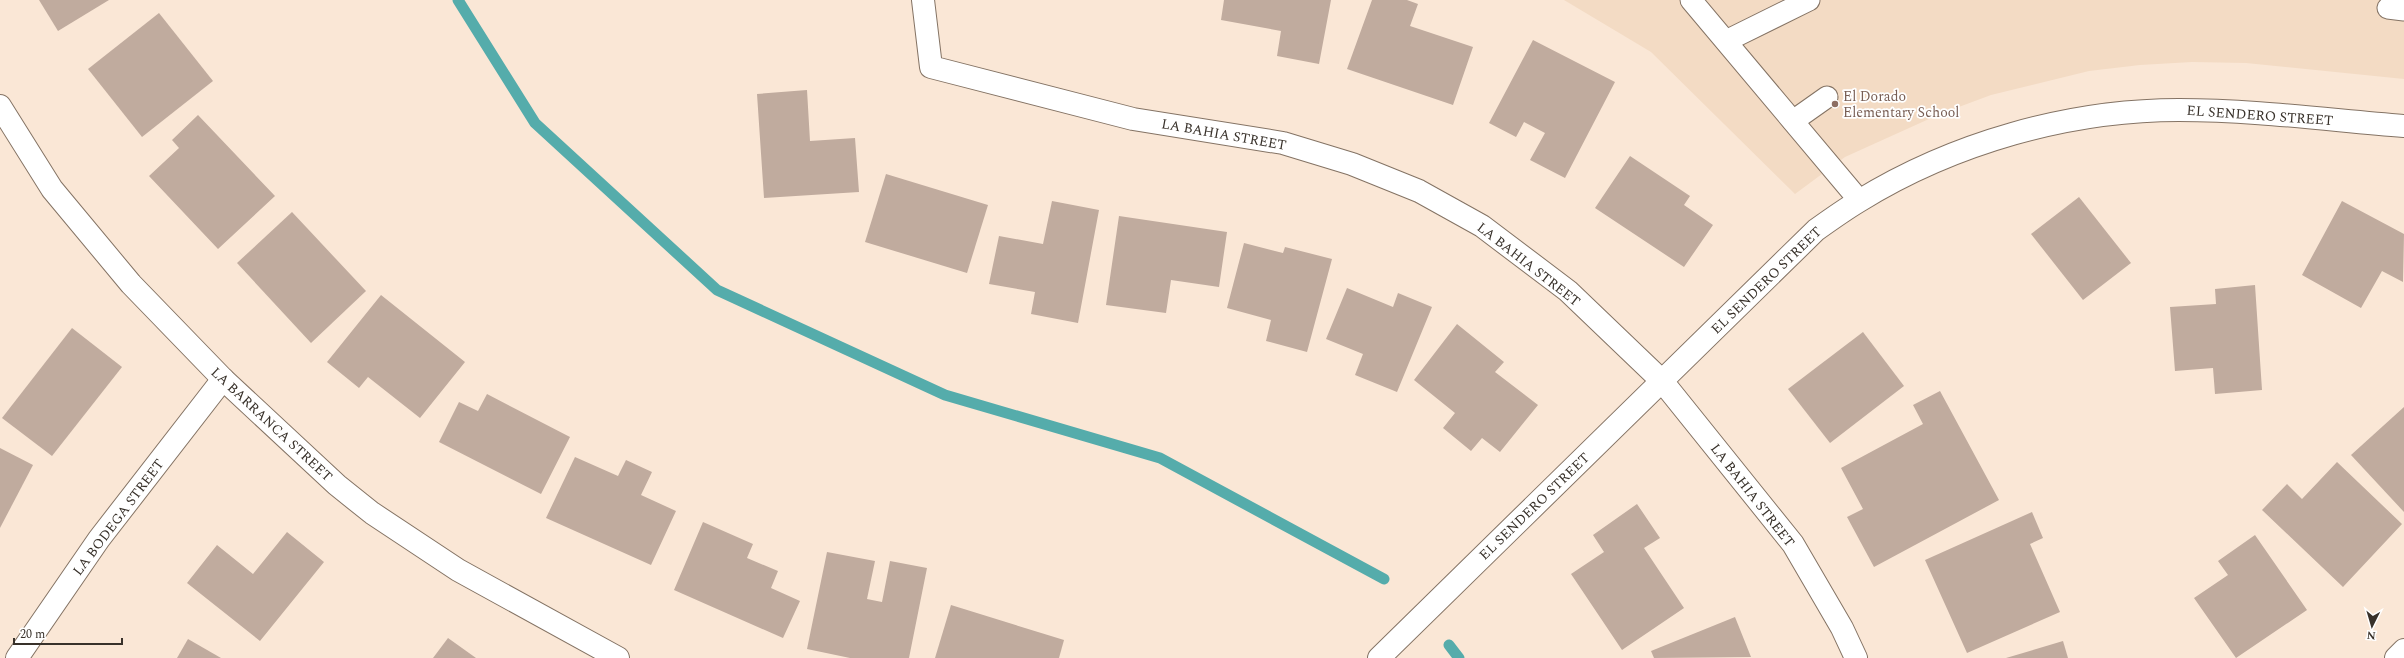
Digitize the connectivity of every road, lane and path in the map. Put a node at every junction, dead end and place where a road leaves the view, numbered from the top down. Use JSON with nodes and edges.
{"nodes":[{"id":1,"x":923,"y":0,"type":"edge"},
{"id":2,"x":1691,"y":0,"type":"edge"},
{"id":3,"x":1809,"y":0,"type":"edge"},
{"id":4,"x":1726,"y":41,"type":"junction"},
{"id":5,"x":1827,"y":97,"type":"dead end"},
{"id":6,"x":0,"y":106,"type":"edge"},
{"id":7,"x":1793,"y":121,"type":"junction"},
{"id":8,"x":2404,"y":126,"type":"edge"},
{"id":9,"x":1859,"y":200,"type":"junction"},
{"id":10,"x":223,"y":379,"type":"junction"},
{"id":11,"x":1662,"y":381,"type":"junction"},
{"id":12,"x":2404,"y":650,"type":"edge"},
{"id":13,"x":17,"y":658,"type":"edge"},
{"id":14,"x":618,"y":658,"type":"edge"},
{"id":15,"x":1379,"y":658,"type":"edge"},
{"id":16,"x":1856,"y":658,"type":"edge"},
{"id":17,"x":2396,"y":658,"type":"edge"}],
"edges":[{"from":1,"to":11,"type":"street","name":"LA BAHIA STREET"},
{"from":2,"to":4,"type":"lane"},
{"from":3,"to":4,"type":"lane"},
{"from":4,"to":7,"type":"lane"},
{"from":5,"to":7,"type":"lane"},
{"from":6,"to":10,"type":"street","name":"LA BARRANCA STREET"},
{"from":7,"to":9,"type":"lane"},
{"from":8,"to":9,"type":"street","name":"EL SENDERO STREET"},
{"from":9,"to":11,"type":"street","name":"EL SENDERO STREET"},
{"from":10,"to":13,"type":"street","name":"LA BODEGA STREET"},
{"from":10,"to":14,"type":"street","name":"LA BARRANCA STREET"},
{"from":11,"to":15,"type":"street","name":"EL SENDERO STREET"},
{"from":11,"to":16,"type":"street","name":"LA BAHIA STREET"},
{"from":12,"to":17,"type":"street"}]}
